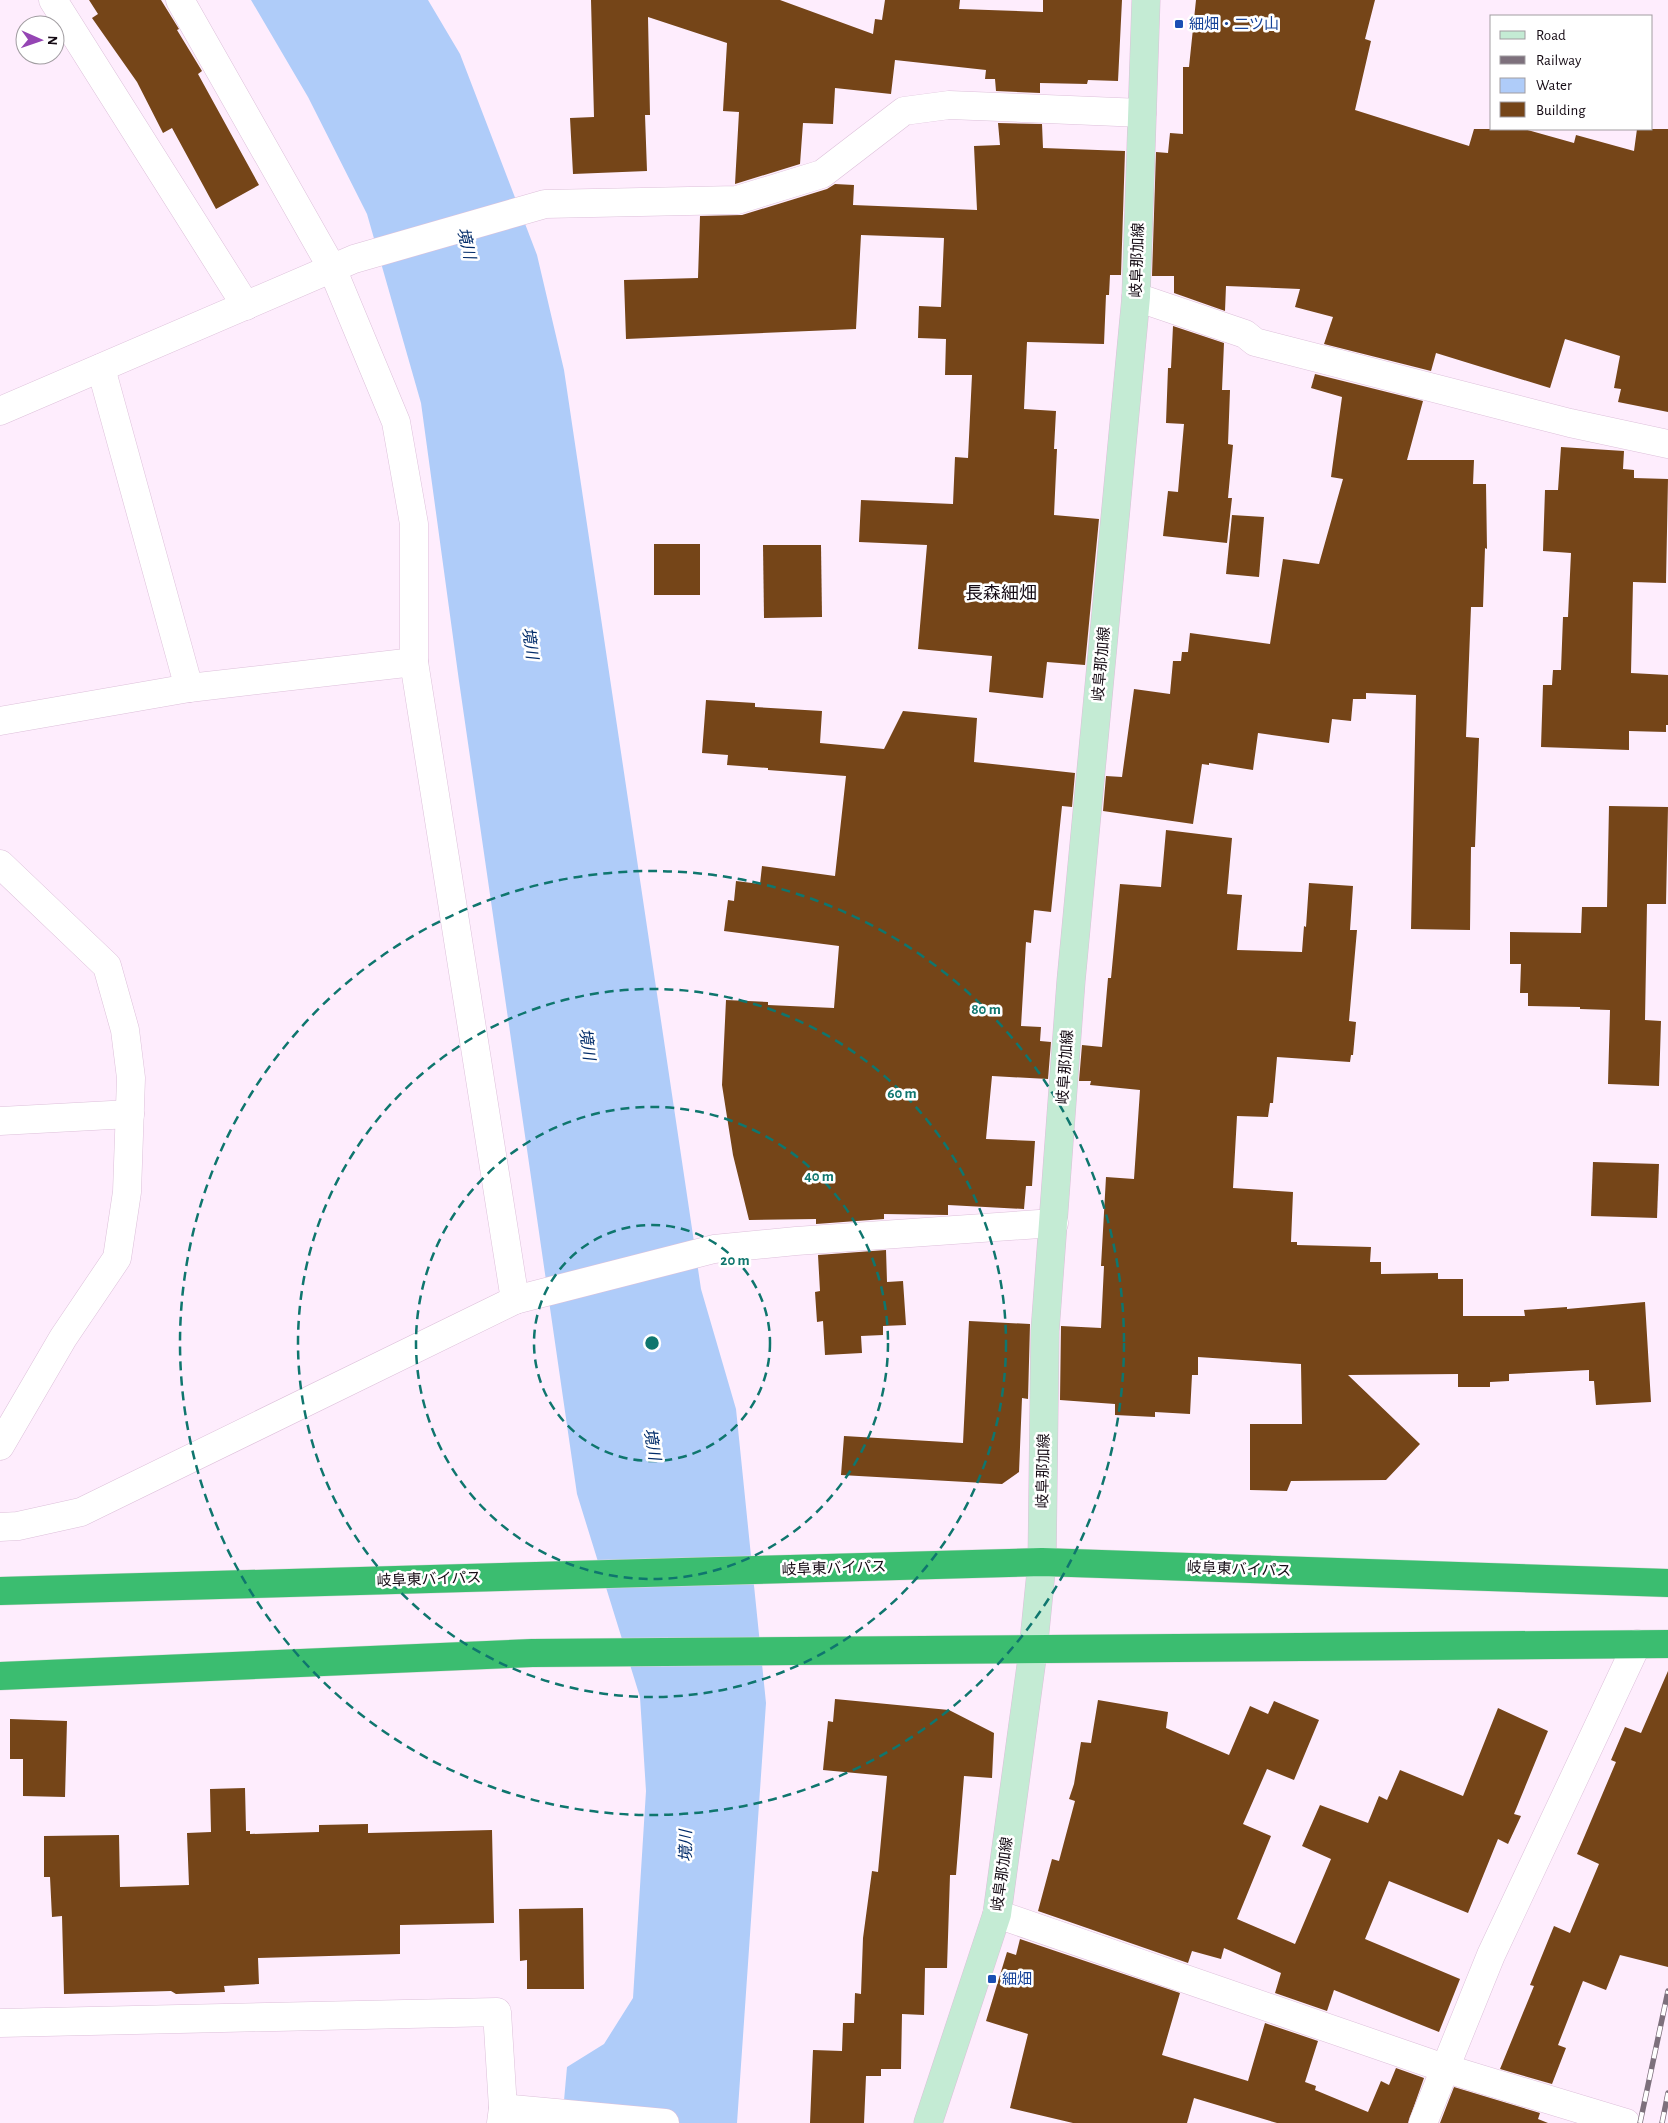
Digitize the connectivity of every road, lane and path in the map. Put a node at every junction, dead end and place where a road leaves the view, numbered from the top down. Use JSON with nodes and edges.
{"nodes":[{"id":1,"x":53,"y":0,"type":"edge"},
{"id":2,"x":180,"y":0,"type":"edge"},
{"id":3,"x":1146,"y":0,"type":"edge"},
{"id":4,"x":1142,"y":113,"type":"junction"},
{"id":5,"x":343,"y":264,"type":"junction"},
{"id":6,"x":1136,"y":298,"type":"junction"},
{"id":7,"x":246,"y":306,"type":"junction"},
{"id":8,"x":101,"y":368,"type":"junction"},
{"id":9,"x":0,"y":411,"type":"edge"},
{"id":10,"x":1668,"y":444,"type":"edge"},
{"id":11,"x":414,"y":662,"type":"junction"},
{"id":12,"x":189,"y":688,"type":"junction"},
{"id":13,"x":0,"y":721,"type":"edge"},
{"id":14,"x":0,"y":864,"type":"edge"},
{"id":15,"x":130,"y":1114,"type":"junction"},
{"id":16,"x":0,"y":1121,"type":"edge"},
{"id":17,"x":1054,"y":1223,"type":"junction"},
{"id":18,"x":519,"y":1299,"type":"junction"},
{"id":19,"x":0,"y":1446,"type":"edge"},
{"id":20,"x":0,"y":1527,"type":"edge"},
{"id":21,"x":1042,"y":1562,"type":"junction"},
{"id":22,"x":1668,"y":1583,"type":"edge"},
{"id":23,"x":0,"y":1590,"type":"edge"},
{"id":24,"x":1637,"y":1644,"type":"junction"},
{"id":25,"x":1668,"y":1644,"type":"edge"},
{"id":26,"x":1033,"y":1651,"type":"junction"},
{"id":27,"x":0,"y":1676,"type":"edge"},
{"id":28,"x":997,"y":1914,"type":"junction"},
{"id":29,"x":0,"y":2023,"type":"edge"},
{"id":30,"x":1444,"y":2068,"type":"junction"},
{"id":31,"x":502,"y":2115,"type":"edge"},
{"id":32,"x":665,"y":2123,"type":"edge"},
{"id":33,"x":928,"y":2123,"type":"edge"},
{"id":34,"x":1423,"y":2123,"type":"edge"},
{"id":35,"x":1626,"y":2123,"type":"edge"}],
"edges":[{"from":1,"to":7,"type":"street"},
{"from":2,"to":5,"type":"street"},
{"from":3,"to":4,"type":"main road","name":"岐阜那加線"},
{"from":4,"to":5,"type":"street"},
{"from":4,"to":6,"type":"main road","name":"岐阜那加線"},
{"from":5,"to":7,"type":"street"},
{"from":5,"to":11,"type":"street"},
{"from":6,"to":10,"type":"street"},
{"from":6,"to":17,"type":"main road","name":"岐阜那加線"},
{"from":7,"to":8,"type":"street"},
{"from":8,"to":9,"type":"street"},
{"from":8,"to":12,"type":"street"},
{"from":11,"to":12,"type":"street"},
{"from":11,"to":18,"type":"street"},
{"from":12,"to":13,"type":"street"},
{"from":14,"to":15,"type":"street"},
{"from":15,"to":16,"type":"street"},
{"from":15,"to":19,"type":"street"},
{"from":17,"to":18,"type":"street"},
{"from":17,"to":21,"type":"main road","name":"岐阜那加線"},
{"from":18,"to":20,"type":"street"},
{"from":21,"to":22,"type":"highway","name":"岐阜東バイパス"},
{"from":21,"to":23,"type":"highway","name":"岐阜東バイパス"},
{"from":21,"to":26,"type":"main road","name":"岐阜那加線"},
{"from":24,"to":25,"type":"highway"},
{"from":24,"to":26,"type":"highway"},
{"from":24,"to":30,"type":"street"},
{"from":26,"to":27,"type":"highway"},
{"from":26,"to":28,"type":"main road","name":"岐阜那加線"},
{"from":28,"to":30,"type":"street"},
{"from":28,"to":33,"type":"main road","name":"岐阜那加線"},
{"from":29,"to":31,"type":"street"},
{"from":30,"to":34,"type":"street"},
{"from":30,"to":35,"type":"street"},
{"from":31,"to":32,"type":"street"}]}
